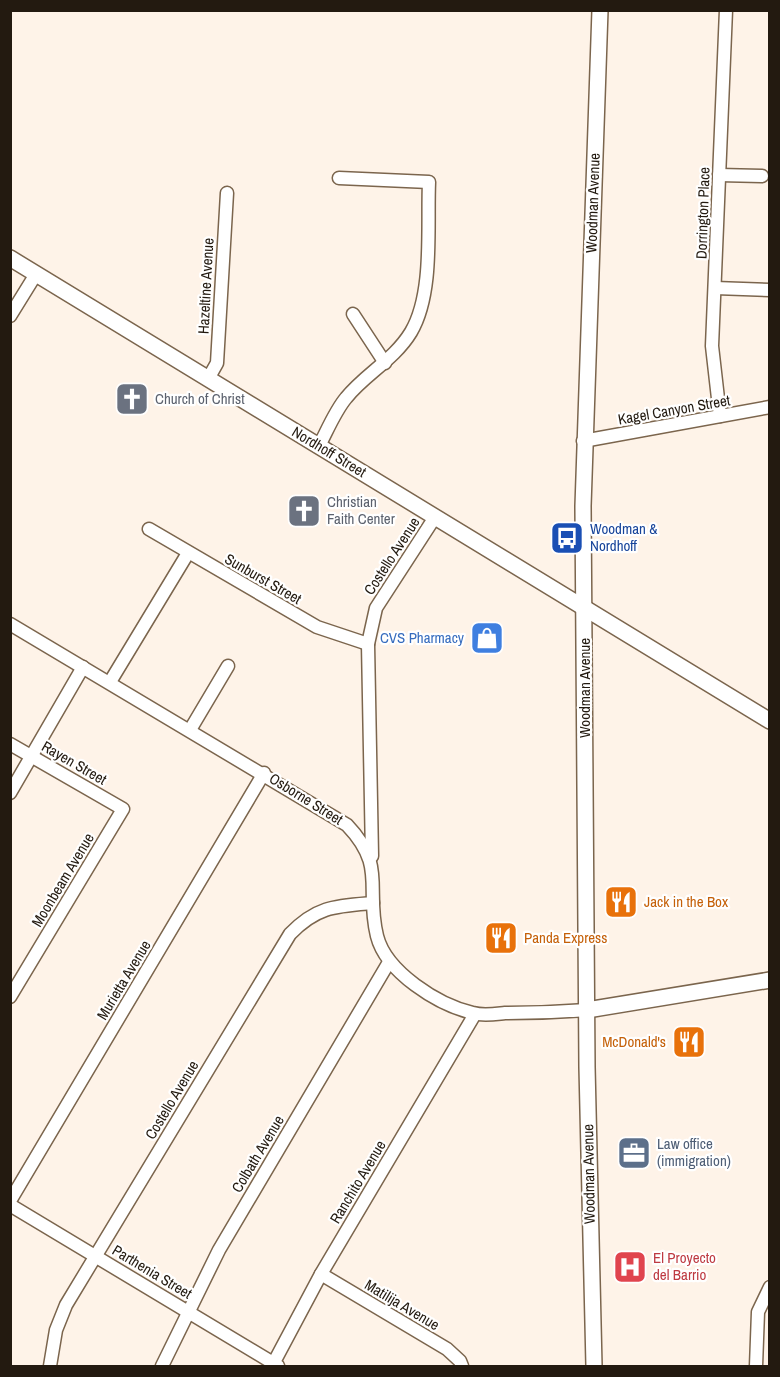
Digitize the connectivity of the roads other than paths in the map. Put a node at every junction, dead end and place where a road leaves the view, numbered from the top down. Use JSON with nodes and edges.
{"nodes":[{"id":1,"x":600,"y":10,"type":"edge"},
{"id":2,"x":726,"y":10,"type":"edge"},
{"id":3,"x":719,"y":176,"type":"junction"},
{"id":4,"x":762,"y":176,"type":"dead end"},
{"id":5,"x":339,"y":178,"type":"dead end"},
{"id":6,"x":227,"y":193,"type":"dead end"},
{"id":7,"x":10,"y":258,"type":"edge"},
{"id":8,"x":36,"y":274,"type":"junction"},
{"id":9,"x":716,"y":288,"type":"junction"},
{"id":10,"x":770,"y":290,"type":"edge"},
{"id":11,"x":353,"y":314,"type":"dead end"},
{"id":12,"x":10,"y":316,"type":"edge"},
{"id":13,"x":385,"y":363,"type":"junction"},
{"id":14,"x":208,"y":379,"type":"junction"},
{"id":15,"x":770,"y":407,"type":"edge"},
{"id":16,"x":720,"y":416,"type":"junction"},
{"id":17,"x":584,"y":441,"type":"junction"},
{"id":18,"x":319,"y":446,"type":"junction"},
{"id":19,"x":435,"y":517,"type":"junction"},
{"id":20,"x":149,"y":529,"type":"dead end"},
{"id":21,"x":188,"y":553,"type":"junction"},
{"id":22,"x":585,"y":608,"type":"junction"},
{"id":23,"x":10,"y":624,"type":"edge"},
{"id":24,"x":368,"y":644,"type":"junction"},
{"id":25,"x":228,"y":666,"type":"dead end"},
{"id":26,"x":83,"y":667,"type":"junction"},
{"id":27,"x":110,"y":682,"type":"junction"},
{"id":28,"x":770,"y":721,"type":"edge"},
{"id":29,"x":190,"y":729,"type":"junction"},
{"id":30,"x":10,"y":744,"type":"edge"},
{"id":31,"x":32,"y":756,"type":"junction"},
{"id":32,"x":264,"y":773,"type":"junction"},
{"id":33,"x":10,"y":793,"type":"edge"},
{"id":34,"x":123,"y":809,"type":"joint"},
{"id":35,"x":372,"y":863,"type":"junction"},
{"id":36,"x":373,"y":903,"type":"junction"},
{"id":37,"x":389,"y":962,"type":"junction"},
{"id":38,"x":770,"y":980,"type":"edge"},
{"id":39,"x":10,"y":997,"type":"edge"},
{"id":40,"x":587,"y":1010,"type":"junction"},
{"id":41,"x":475,"y":1014,"type":"junction"},
{"id":42,"x":10,"y":1203,"type":"edge"},
{"id":43,"x":95,"y":1255,"type":"junction"},
{"id":44,"x":321,"y":1274,"type":"junction"},
{"id":45,"x":770,"y":1287,"type":"edge"},
{"id":46,"x":764,"y":1311,"type":"edge"},
{"id":47,"x":190,"y":1312,"type":"junction"},
{"id":48,"x":50,"y":1366,"type":"edge"},
{"id":49,"x":162,"y":1366,"type":"edge"},
{"id":50,"x":274,"y":1366,"type":"edge"},
{"id":51,"x":462,"y":1366,"type":"edge"},
{"id":52,"x":594,"y":1366,"type":"edge"},
{"id":53,"x":756,"y":1366,"type":"edge"}],
"edges":[{"from":1,"to":17,"type":"main road","name":"Woodman Avenue"},
{"from":2,"to":3,"type":"street","name":"Dorrington Place"},
{"from":3,"to":4,"type":"street"},
{"from":3,"to":9,"type":"street","name":"Dorrington Place"},
{"from":5,"to":13,"type":"street"},
{"from":6,"to":14,"type":"street","name":"Hazeltine Avenue"},
{"from":7,"to":8,"type":"main road","name":"Nordhoff Street"},
{"from":8,"to":12,"type":"street"},
{"from":8,"to":14,"type":"main road","name":"Nordhoff Street"},
{"from":9,"to":10,"type":"street"},
{"from":9,"to":16,"type":"street","name":"Dorrington Place"},
{"from":11,"to":13,"type":"street"},
{"from":13,"to":18,"type":"street"},
{"from":14,"to":18,"type":"main road","name":"Nordhoff Street"},
{"from":15,"to":16,"type":"street","name":"Kagel Canyon Street"},
{"from":16,"to":17,"type":"street","name":"Kagel Canyon Street"},
{"from":17,"to":22,"type":"main road","name":"Woodman Avenue"},
{"from":18,"to":19,"type":"main road","name":"Nordhoff Street"},
{"from":19,"to":22,"type":"main road","name":"Nordhoff Street"},
{"from":19,"to":24,"type":"street","name":"Costello Avenue"},
{"from":20,"to":21,"type":"street","name":"Sunburst Street"},
{"from":21,"to":24,"type":"street","name":"Sunburst Street"},
{"from":21,"to":27,"type":"street"},
{"from":22,"to":28,"type":"main road","name":"Nordhoff Street"},
{"from":22,"to":40,"type":"main road","name":"Woodman Avenue"},
{"from":23,"to":26,"type":"street","name":"Osborne Street"},
{"from":24,"to":35,"type":"street","name":"Costello Avenue"},
{"from":25,"to":29,"type":"street"},
{"from":26,"to":27,"type":"street","name":"Osborne Street"},
{"from":26,"to":31,"type":"street"},
{"from":27,"to":29,"type":"street","name":"Osborne Street"},
{"from":29,"to":32,"type":"street","name":"Osborne Street"},
{"from":30,"to":31,"type":"street","name":"Rayen Street"},
{"from":31,"to":33,"type":"street"},
{"from":31,"to":34,"type":"street","name":"Rayen Street"},
{"from":32,"to":35,"type":"street","name":"Osborne Street"},
{"from":32,"to":42,"type":"street","name":"Murietta Avenue"},
{"from":34,"to":39,"type":"street","name":"Moonbeam Avenue"},
{"from":35,"to":36,"type":"street","name":"Osborne Street"},
{"from":36,"to":37,"type":"street","name":"Osborne Street"},
{"from":36,"to":43,"type":"street","name":"Costello Avenue"},
{"from":37,"to":41,"type":"street","name":"Osborne Street"},
{"from":37,"to":47,"type":"street","name":"Colbath Avenue"},
{"from":38,"to":40,"type":"main road","name":"Osborne Street"},
{"from":40,"to":41,"type":"street","name":"Osborne Street"},
{"from":40,"to":52,"type":"main road","name":"Woodman Avenue"},
{"from":41,"to":44,"type":"street","name":"Ranchito Avenue"},
{"from":42,"to":43,"type":"street","name":"Parthenia Street"},
{"from":43,"to":47,"type":"street","name":"Parthenia Street"},
{"from":43,"to":48,"type":"street","name":"Costello Avenue"},
{"from":44,"to":50,"type":"street","name":"Ranchito Avenue"},
{"from":44,"to":51,"type":"street","name":"Matilija Avenue"},
{"from":45,"to":46,"type":"street"},
{"from":46,"to":53,"type":"street"},
{"from":47,"to":49,"type":"street","name":"Colbath Avenue"},
{"from":47,"to":50,"type":"street","name":"Parthenia Street"}]}
